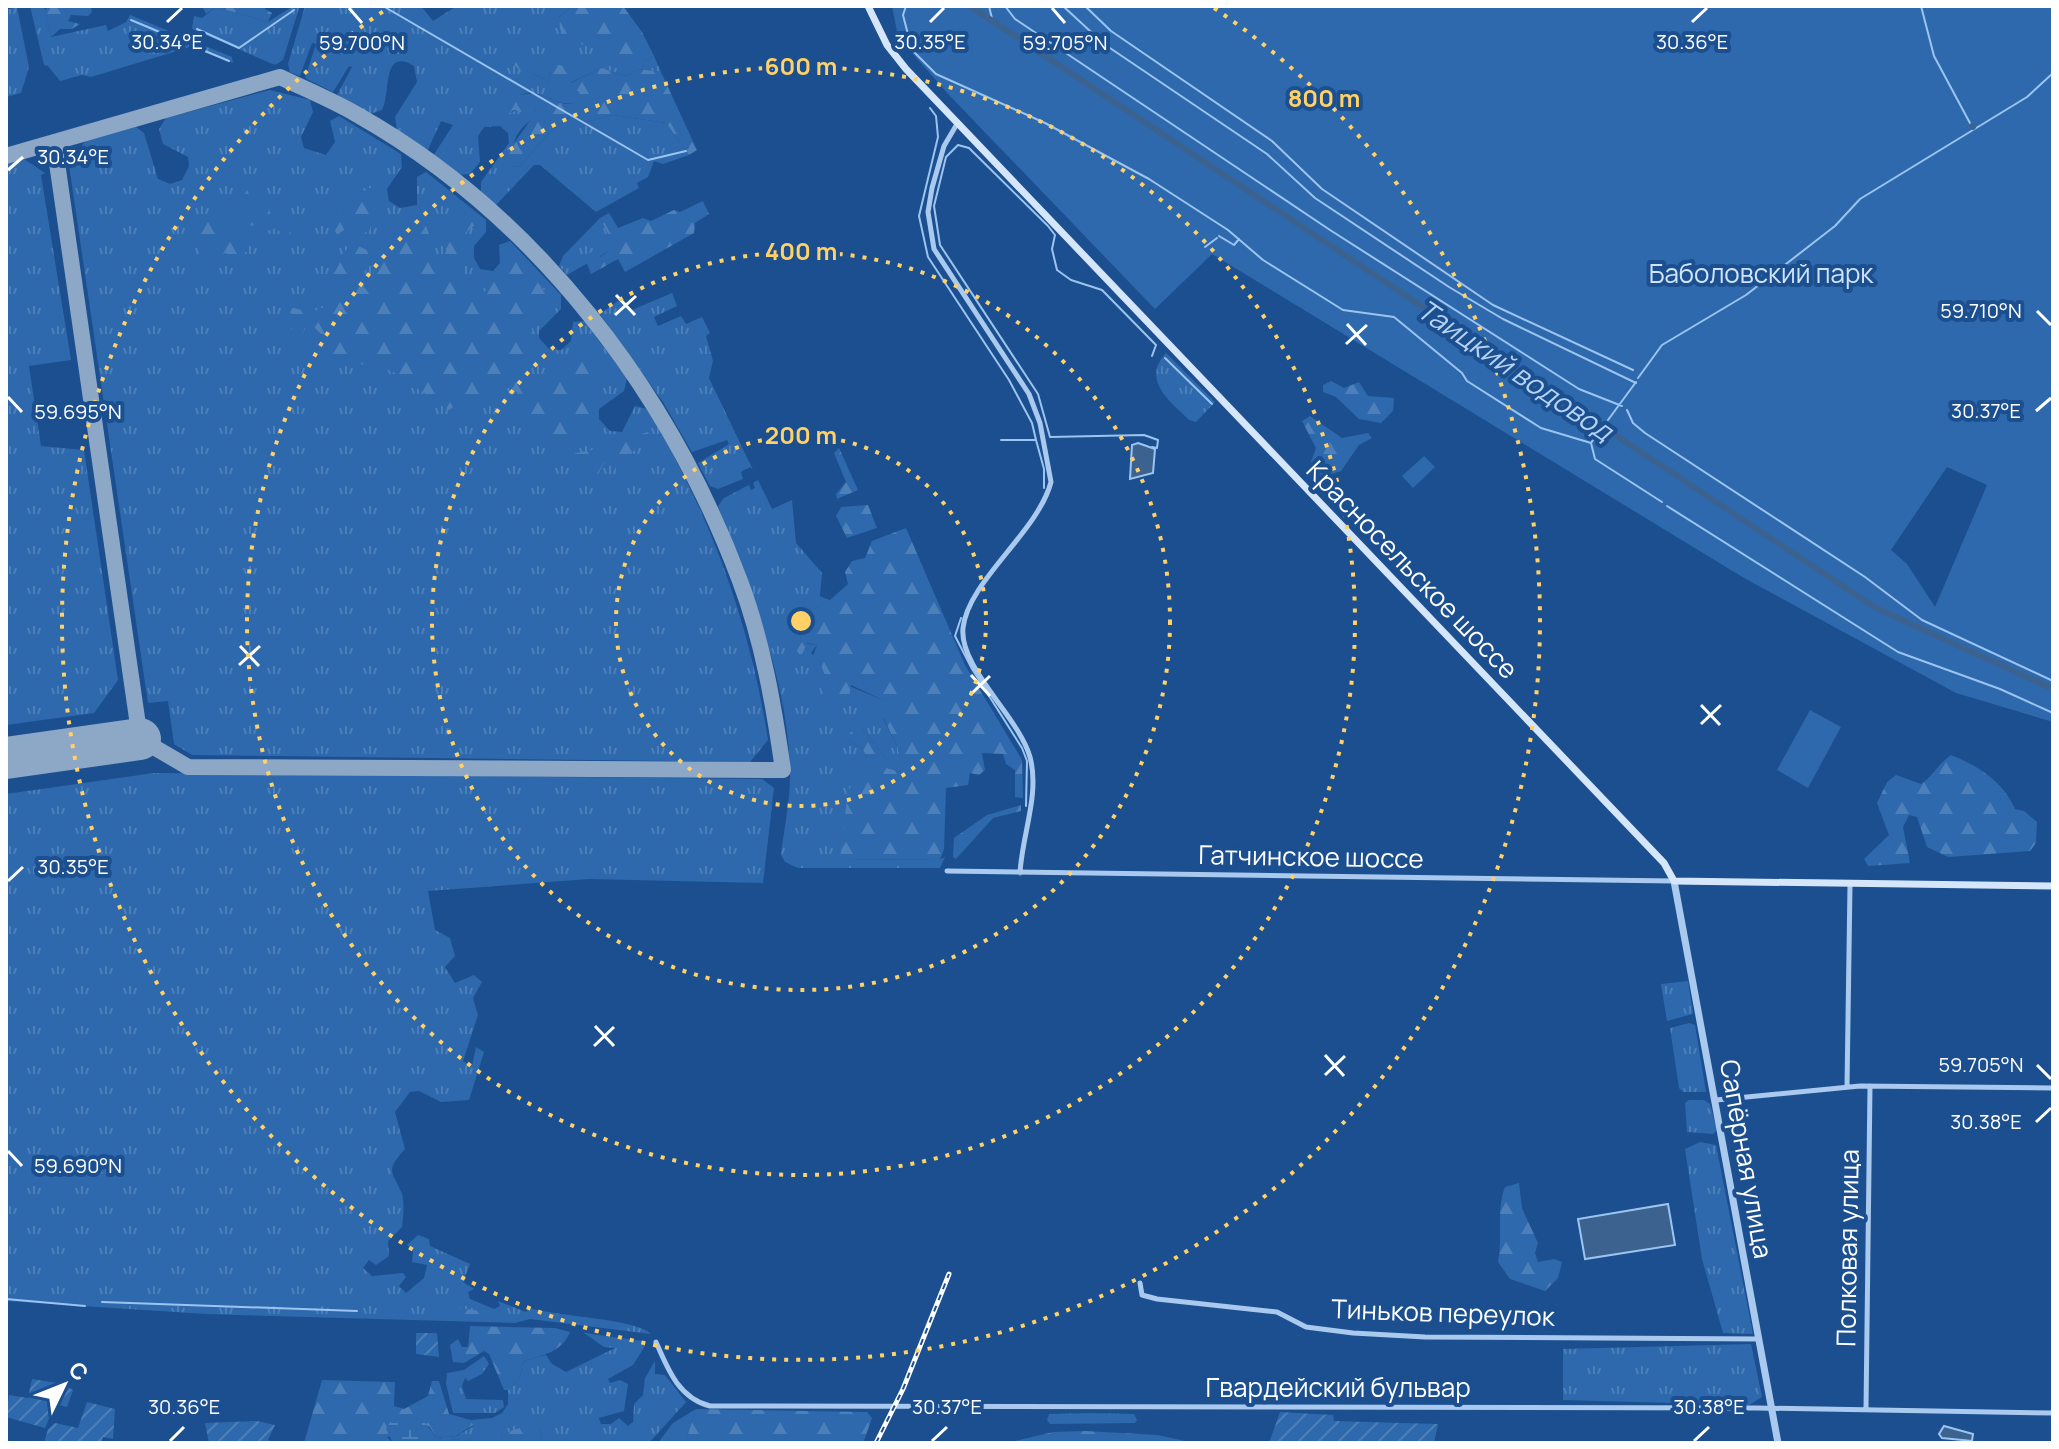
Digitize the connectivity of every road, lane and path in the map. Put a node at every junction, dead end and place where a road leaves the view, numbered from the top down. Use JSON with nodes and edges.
{"nodes":[{"id":1,"x":868,"y":6,"type":"edge"},
{"id":2,"x":957,"y":124,"type":"junction"},
{"id":3,"x":947,"y":871,"type":"dead end"},
{"id":4,"x":1020,"y":873,"type":"junction"},
{"id":5,"x":1674,"y":881,"type":"junction"},
{"id":6,"x":1850,"y":885,"type":"junction"},
{"id":7,"x":2053,"y":886,"type":"edge"},
{"id":8,"x":1870,"y":1086,"type":"junction"},
{"id":9,"x":1847,"y":1087,"type":"junction"},
{"id":10,"x":2053,"y":1088,"type":"edge"},
{"id":11,"x":1716,"y":1100,"type":"junction"},
{"id":12,"x":1140,"y":1283,"type":"dead end"},
{"id":13,"x":1759,"y":1339,"type":"junction"},
{"id":14,"x":656,"y":1342,"type":"dead end"},
{"id":15,"x":1772,"y":1409,"type":"junction"},
{"id":16,"x":1866,"y":1410,"type":"junction"},
{"id":17,"x":2053,"y":1413,"type":"edge"},
{"id":18,"x":1778,"y":1443,"type":"edge"}],
"edges":[{"from":1,"to":2,"type":"main road","name":"Красносельское шоссе"},
{"from":2,"to":4,"type":"street"},
{"from":2,"to":5,"type":"main road","name":"Красносельское шоссе"},
{"from":3,"to":4,"type":"street","name":"Гатчинское шоссе"},
{"from":4,"to":5,"type":"street","name":"Гатчинское шоссе"},
{"from":5,"to":6,"type":"main road"},
{"from":5,"to":11,"type":"street","name":"Сапёрная улица"},
{"from":6,"to":7,"type":"main road"},
{"from":6,"to":9,"type":"street"},
{"from":8,"to":9,"type":"street"},
{"from":8,"to":10,"type":"street"},
{"from":8,"to":16,"type":"street","name":"Полковая улица"},
{"from":9,"to":11,"type":"street"},
{"from":11,"to":13,"type":"street","name":"Сапёрная улица"},
{"from":12,"to":13,"type":"street","name":"Тиньков переулок"},
{"from":13,"to":15,"type":"street","name":"Сапёрная улица"},
{"from":14,"to":15,"type":"street","name":"Гвардейский бульвар"},
{"from":15,"to":16,"type":"street","name":"Гвардейский бульвар"},
{"from":15,"to":18,"type":"street","name":"Сапёрная улица"},
{"from":16,"to":17,"type":"street","name":"Гвардейский бульвар"}]}
